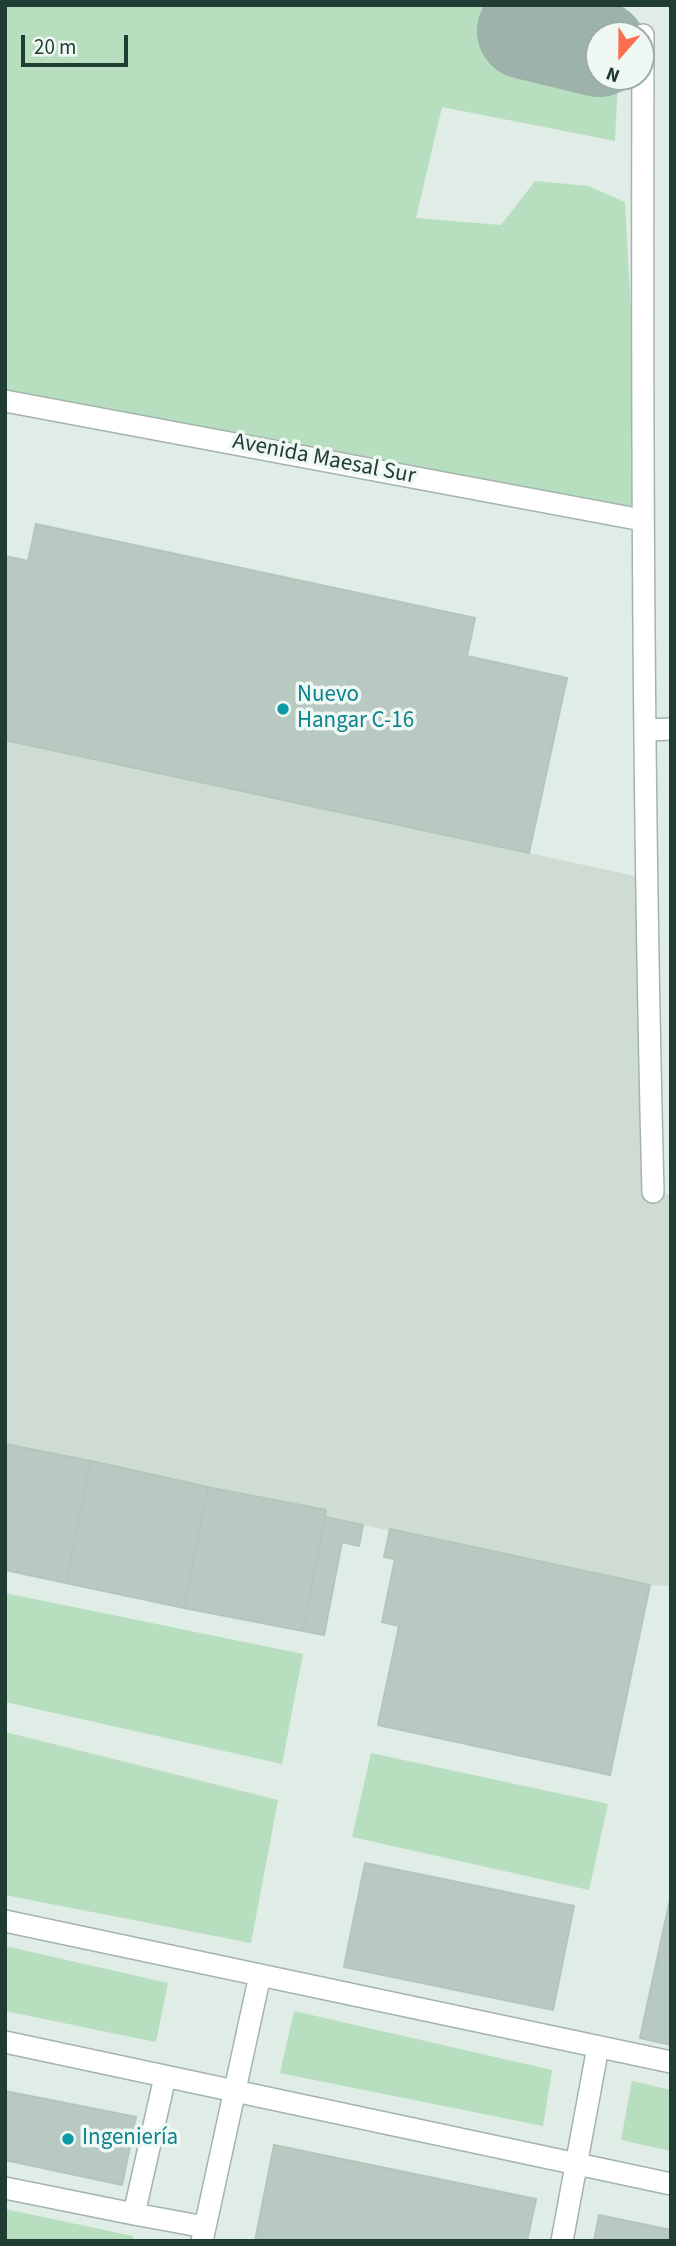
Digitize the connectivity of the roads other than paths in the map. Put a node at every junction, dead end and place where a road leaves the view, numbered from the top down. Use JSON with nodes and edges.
{"nodes":[{"id":1,"x":643,"y":91,"type":"edge"},
{"id":2,"x":5,"y":401,"type":"edge"},
{"id":3,"x":642,"y":520,"type":"junction"},
{"id":4,"x":671,"y":729,"type":"edge"},
{"id":5,"x":647,"y":730,"type":"junction"},
{"id":6,"x":653,"y":1192,"type":"dead end"},
{"id":7,"x":5,"y":1921,"type":"edge"},
{"id":8,"x":260,"y":1975,"type":"junction"},
{"id":9,"x":5,"y":2042,"type":"edge"},
{"id":10,"x":598,"y":2047,"type":"junction"},
{"id":11,"x":671,"y":2062,"type":"edge"},
{"id":12,"x":165,"y":2077,"type":"junction"},
{"id":13,"x":233,"y":2091,"type":"junction"},
{"id":14,"x":576,"y":2164,"type":"junction"},
{"id":15,"x":671,"y":2184,"type":"edge"},
{"id":16,"x":5,"y":2188,"type":"edge"},
{"id":17,"x":134,"y":2214,"type":"junction"},
{"id":18,"x":204,"y":2234,"type":"edge"},
{"id":19,"x":562,"y":2241,"type":"edge"}],
"edges":[{"from":1,"to":3,"type":"lane"},
{"from":2,"to":3,"type":"lane","name":"Avenida Maesal Sur"},
{"from":3,"to":5,"type":"lane"},
{"from":4,"to":5,"type":"lane"},
{"from":5,"to":6,"type":"lane"},
{"from":7,"to":8,"type":"lane"},
{"from":8,"to":10,"type":"lane"},
{"from":8,"to":13,"type":"lane"},
{"from":9,"to":12,"type":"lane"},
{"from":10,"to":11,"type":"lane"},
{"from":10,"to":14,"type":"lane"},
{"from":12,"to":13,"type":"lane"},
{"from":12,"to":17,"type":"lane"},
{"from":13,"to":14,"type":"lane"},
{"from":13,"to":18,"type":"lane"},
{"from":14,"to":15,"type":"lane"},
{"from":14,"to":19,"type":"lane"},
{"from":16,"to":17,"type":"lane"},
{"from":17,"to":18,"type":"lane"}]}
